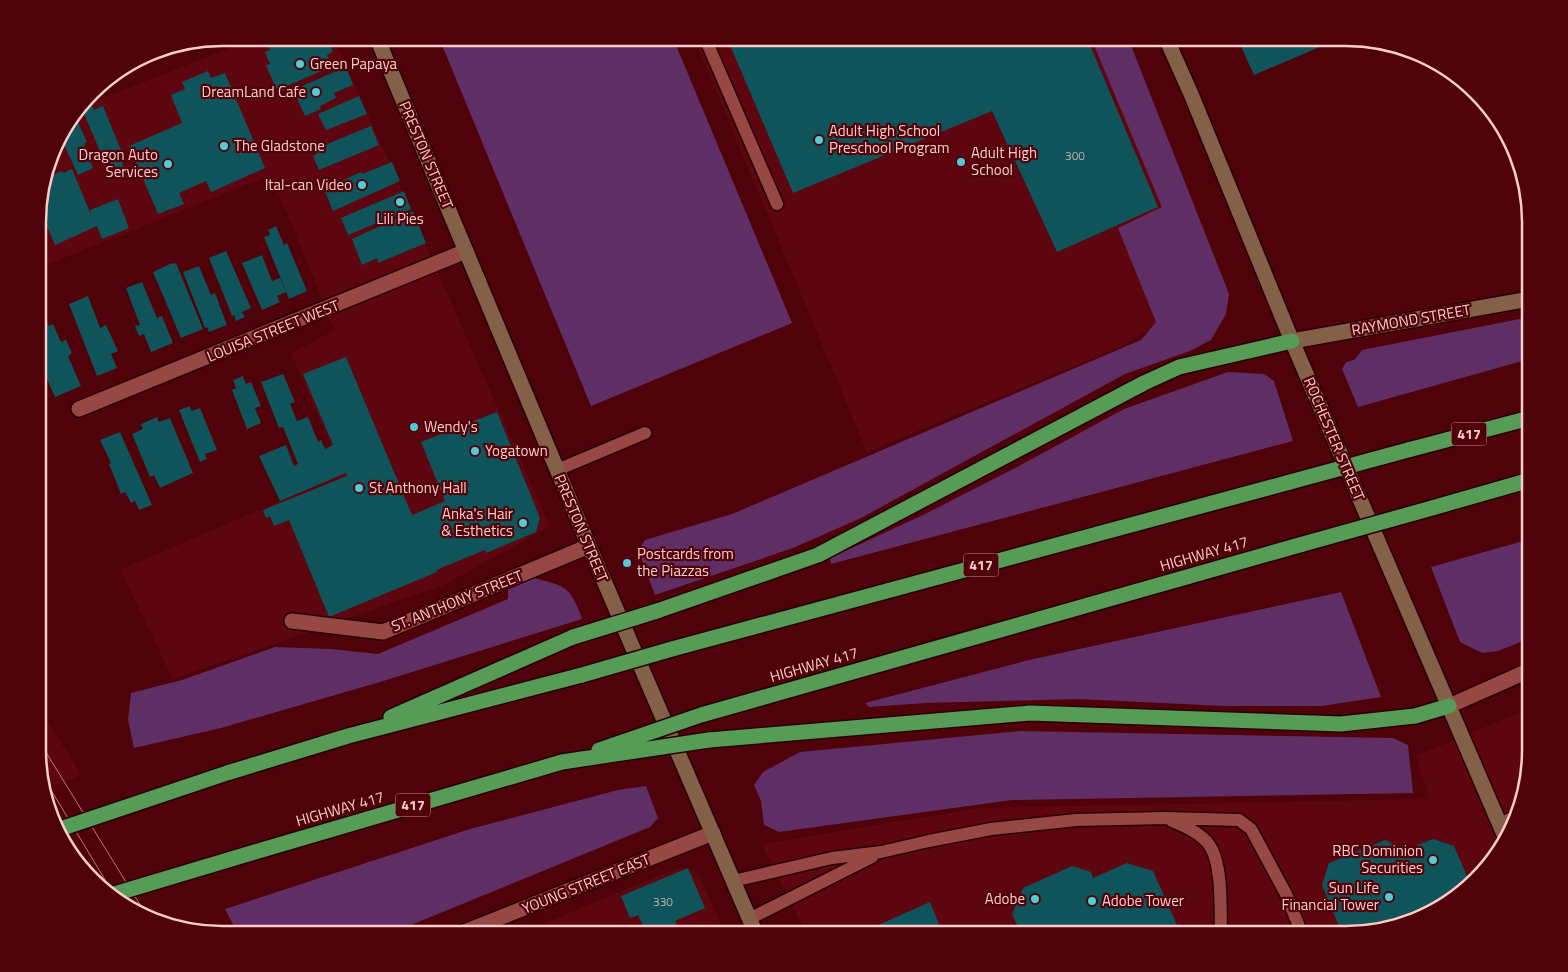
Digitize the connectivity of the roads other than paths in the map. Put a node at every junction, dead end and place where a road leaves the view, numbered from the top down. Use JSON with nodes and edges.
{"nodes":[{"id":1,"x":1170,"y":46,"type":"edge"},
{"id":2,"x":381,"y":47,"type":"edge"},
{"id":3,"x":709,"y":47,"type":"edge"},
{"id":4,"x":777,"y":204,"type":"dead end"},
{"id":5,"x":466,"y":252,"type":"junction"},
{"id":6,"x":1521,"y":302,"type":"edge"},
{"id":7,"x":1292,"y":341,"type":"junction"},
{"id":8,"x":79,"y":410,"type":"dead end"},
{"id":9,"x":1521,"y":420,"type":"edge"},
{"id":10,"x":645,"y":433,"type":"dead end"},
{"id":11,"x":557,"y":470,"type":"junction"},
{"id":12,"x":1522,"y":482,"type":"edge"},
{"id":13,"x":589,"y":546,"type":"junction"},
{"id":14,"x":292,"y":620,"type":"dead end"},
{"id":15,"x":1522,"y":674,"type":"edge"},
{"id":16,"x":1449,"y":706,"type":"junction"},
{"id":17,"x":348,"y":736,"type":"junction"},
{"id":18,"x":562,"y":762,"type":"junction"},
{"id":19,"x":1165,"y":818,"type":"junction"},
{"id":20,"x":1507,"y":821,"type":"edge"},
{"id":21,"x":1499,"y":824,"type":"junction"},
{"id":22,"x":64,"y":828,"type":"edge"},
{"id":23,"x":1502,"y":831,"type":"edge"},
{"id":24,"x":713,"y":833,"type":"junction"},
{"id":25,"x":881,"y":852,"type":"junction"},
{"id":26,"x":733,"y":881,"type":"junction"},
{"id":27,"x":119,"y":892,"type":"edge"},
{"id":28,"x":749,"y":919,"type":"junction"},
{"id":29,"x":1221,"y":925,"type":"edge"},
{"id":30,"x":1298,"y":925,"type":"edge"},
{"id":31,"x":480,"y":926,"type":"edge"},
{"id":32,"x":752,"y":926,"type":"edge"}],
"edges":[{"from":1,"to":7,"type":"street","name":"ROCHESTER STREET"},
{"from":2,"to":5,"type":"street","name":"PRESTON STREET"},
{"from":3,"to":4,"type":"lane"},
{"from":5,"to":8,"type":"street","name":"LOUISA STREET WEST"},
{"from":5,"to":11,"type":"street","name":"PRESTON STREET"},
{"from":6,"to":7,"type":"street","name":"RAYMOND STREET"},
{"from":7,"to":16,"type":"street","name":"ROCHESTER STREET"},
{"from":7,"to":17,"type":"highway","bridge":true},
{"from":9,"to":17,"type":"highway","number":"417","bridge":true},
{"from":10,"to":11,"type":"lane"},
{"from":11,"to":13,"type":"street","name":"PRESTON STREET"},
{"from":12,"to":18,"type":"highway","name":"HIGHWAY 417","number":"417","bridge":true},
{"from":13,"to":14,"type":"street","name":"ST. ANTHONY STREET"},
{"from":13,"to":24,"type":"street","name":"PRESTON STREET"},
{"from":15,"to":16,"type":"street"},
{"from":16,"to":18,"type":"highway","bridge":true},
{"from":16,"to":21,"type":"street","name":"ROCHESTER STREET"},
{"from":17,"to":22,"type":"highway","number":"417","bridge":true},
{"from":18,"to":27,"type":"highway","name":"HIGHWAY 417","number":"417","bridge":true},
{"from":19,"to":25,"type":"lane"},
{"from":19,"to":29,"type":"lane"},
{"from":19,"to":30,"type":"lane"},
{"from":20,"to":21,"type":"lane"},
{"from":21,"to":23,"type":"street","name":"ROCHESTER STREET"},
{"from":24,"to":26,"type":"street","name":"PRESTON STREET"},
{"from":24,"to":31,"type":"street","name":"YOUNG STREET EAST"},
{"from":25,"to":26,"type":"lane"},
{"from":25,"to":28,"type":"lane"},
{"from":26,"to":28,"type":"street","name":"PRESTON STREET"},
{"from":28,"to":32,"type":"street","name":"PRESTON STREET"}]}
